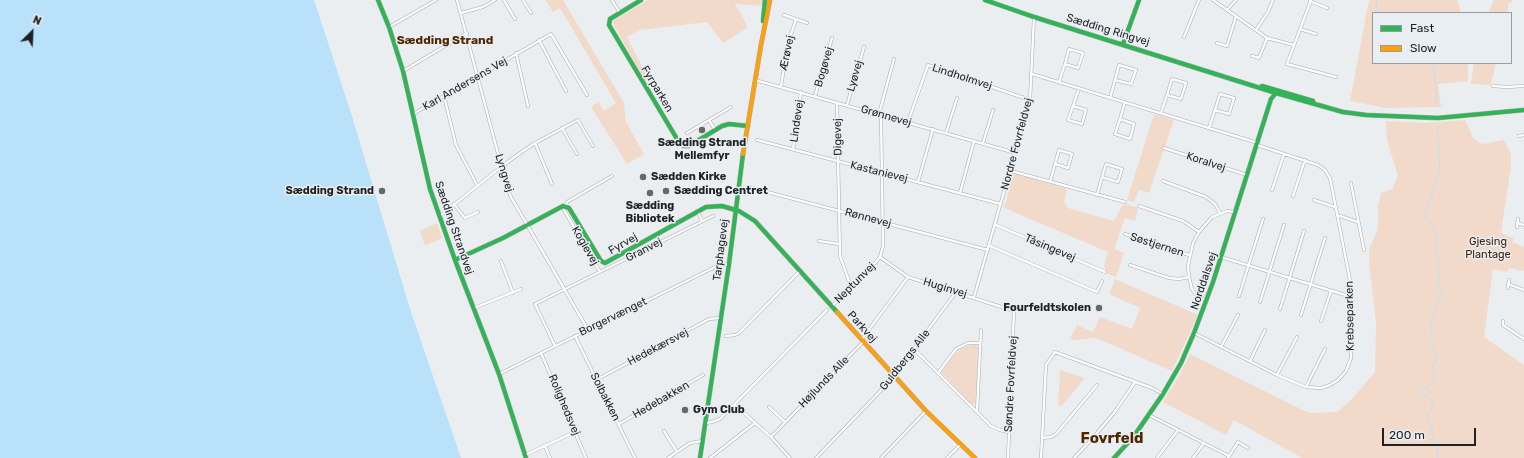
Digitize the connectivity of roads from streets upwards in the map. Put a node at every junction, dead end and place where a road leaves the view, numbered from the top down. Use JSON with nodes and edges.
{"nodes":[{"id":1,"x":378,"y":0,"type":"edge"},
{"id":2,"x":436,"y":0,"type":"edge"},
{"id":3,"x":457,"y":0,"type":"edge"},
{"id":4,"x":495,"y":0,"type":"edge"},
{"id":5,"x":504,"y":0,"type":"edge"},
{"id":6,"x":523,"y":0,"type":"edge"},
{"id":7,"x":612,"y":0,"type":"edge"},
{"id":8,"x":641,"y":0,"type":"edge"},
{"id":9,"x":765,"y":0,"type":"edge"},
{"id":10,"x":770,"y":0,"type":"edge"},
{"id":11,"x":985,"y":0,"type":"edge"},
{"id":12,"x":1139,"y":0,"type":"edge"},
{"id":13,"x":1198,"y":0,"type":"edge"},
{"id":14,"x":1213,"y":0,"type":"edge"},
{"id":15,"x":1236,"y":0,"type":"edge"},
{"id":16,"x":1273,"y":0,"type":"edge"},
{"id":17,"x":1311,"y":1,"type":"edge"},
{"id":18,"x":1327,"y":8,"type":"dead end"},
{"id":19,"x":1227,"y":10,"type":"junction"},
{"id":20,"x":461,"y":13,"type":"junction"},
{"id":21,"x":531,"y":13,"type":"dead end"},
{"id":22,"x":620,"y":13,"type":"junction"},
{"id":23,"x":784,"y":15,"type":"dead end"},
{"id":24,"x":1236,"y":16,"type":"junction"},
{"id":25,"x":1034,"y":17,"type":"junction"},
{"id":26,"x":515,"y":18,"type":"dead end"},
{"id":27,"x":796,"y":19,"type":"junction"},
{"id":28,"x":807,"y":23,"type":"dead end"},
{"id":29,"x":389,"y":27,"type":"junction"},
{"id":30,"x":1300,"y":29,"type":"junction"},
{"id":31,"x":1256,"y":30,"type":"junction"},
{"id":32,"x":467,"y":34,"type":"junction"},
{"id":33,"x":1316,"y":34,"type":"dead end"},
{"id":34,"x":1184,"y":37,"type":"dead end"},
{"id":35,"x":832,"y":38,"type":"dead end"},
{"id":36,"x":1267,"y":38,"type":"junction"},
{"id":37,"x":539,"y":40,"type":"junction"},
{"id":38,"x":1217,"y":43,"type":"dead end"},
{"id":39,"x":1123,"y":44,"type":"junction"},
{"id":40,"x":761,"y":45,"type":"junction"},
{"id":41,"x":1294,"y":45,"type":"junction"},
{"id":42,"x":864,"y":47,"type":"dead end"},
{"id":43,"x":516,"y":53,"type":"junction"},
{"id":44,"x":1252,"y":56,"type":"dead end"},
{"id":45,"x":894,"y":59,"type":"dead end"},
{"id":46,"x":1065,"y":64,"type":"junction"},
{"id":47,"x":403,"y":71,"type":"junction"},
{"id":48,"x":1032,"y":74,"type":"junction"},
{"id":49,"x":478,"y":76,"type":"junction"},
{"id":50,"x":1225,"y":76,"type":"junction"},
{"id":51,"x":1336,"y":78,"type":"dead end"},
{"id":52,"x":756,"y":80,"type":"junction"},
{"id":53,"x":1115,"y":80,"type":"junction"},
{"id":54,"x":1059,"y":82,"type":"junction"},
{"id":55,"x":1492,"y":86,"type":"dead end"},
{"id":56,"x":1524,"y":86,"type":"edge"},
{"id":57,"x":781,"y":87,"type":"junction"},
{"id":58,"x":1079,"y":88,"type":"junction"},
{"id":59,"x":566,"y":91,"type":"dead end"},
{"id":60,"x":801,"y":92,"type":"junction"},
{"id":61,"x":587,"y":94,"type":"dead end"},
{"id":62,"x":1166,"y":95,"type":"junction"},
{"id":63,"x":1272,"y":95,"type":"junction"},
{"id":64,"x":444,"y":96,"type":"junction"},
{"id":65,"x":815,"y":96,"type":"junction"},
{"id":66,"x":956,"y":98,"type":"dead end"},
{"id":67,"x":1110,"y":98,"type":"junction"},
{"id":68,"x":1306,"y":99,"type":"junction"},
{"id":69,"x":1030,"y":100,"type":"junction"},
{"id":70,"x":837,"y":102,"type":"junction"},
{"id":71,"x":1125,"y":102,"type":"junction"},
{"id":72,"x":847,"y":105,"type":"junction"},
{"id":73,"x":528,"y":106,"type":"dead end"},
{"id":74,"x":1073,"y":106,"type":"junction"},
{"id":75,"x":731,"y":107,"type":"dead end"},
{"id":76,"x":993,"y":110,"type":"dead end"},
{"id":77,"x":1215,"y":110,"type":"junction"},
{"id":78,"x":1524,"y":110,"type":"edge"},
{"id":79,"x":1161,"y":113,"type":"junction"},
{"id":80,"x":413,"y":114,"type":"junction"},
{"id":81,"x":880,"y":114,"type":"junction"},
{"id":82,"x":1366,"y":115,"type":"junction"},
{"id":83,"x":1120,"y":119,"type":"junction"},
{"id":84,"x":709,"y":120,"type":"junction"},
{"id":85,"x":908,"y":122,"type":"junction"},
{"id":86,"x":748,"y":126,"type":"junction"},
{"id":87,"x":562,"y":128,"type":"junction"},
{"id":88,"x":1209,"y":128,"type":"junction"},
{"id":89,"x":933,"y":129,"type":"junction"},
{"id":90,"x":715,"y":130,"type":"junction"},
{"id":91,"x":687,"y":133,"type":"dead end"},
{"id":92,"x":946,"y":133,"type":"junction"},
{"id":93,"x":1524,"y":135,"type":"edge"},
{"id":94,"x":1519,"y":136,"type":"dead end"},
{"id":95,"x":757,"y":140,"type":"dead end"},
{"id":96,"x":974,"y":141,"type":"junction"},
{"id":97,"x":535,"y":143,"type":"junction"},
{"id":98,"x":983,"y":143,"type":"junction"},
{"id":99,"x":1257,"y":144,"type":"junction"},
{"id":100,"x":593,"y":146,"type":"dead end"},
{"id":101,"x":1164,"y":148,"type":"dead end"},
{"id":102,"x":793,"y":149,"type":"junction"},
{"id":103,"x":1016,"y":153,"type":"junction"},
{"id":104,"x":577,"y":154,"type":"dead end"},
{"id":105,"x":1284,"y":154,"type":"junction"},
{"id":106,"x":1304,"y":160,"type":"junction"},
{"id":107,"x":838,"y":161,"type":"junction"},
{"id":108,"x":1055,"y":164,"type":"junction"},
{"id":109,"x":501,"y":167,"type":"junction"},
{"id":110,"x":1011,"y":171,"type":"junction"},
{"id":111,"x":882,"y":172,"type":"junction"},
{"id":112,"x":1247,"y":175,"type":"junction"},
{"id":113,"x":612,"y":176,"type":"dead end"},
{"id":114,"x":1102,"y":177,"type":"junction"},
{"id":115,"x":1163,"y":181,"type":"dead end"},
{"id":116,"x":918,"y":182,"type":"junction"},
{"id":117,"x":1050,"y":182,"type":"junction"},
{"id":118,"x":1351,"y":183,"type":"dead end"},
{"id":119,"x":552,"y":184,"type":"dead end"},
{"id":120,"x":478,"y":185,"type":"junction"},
{"id":121,"x":748,"y":187,"type":"dead end"},
{"id":122,"x":1272,"y":190,"type":"dead end"},
{"id":123,"x":960,"y":193,"type":"junction"},
{"id":124,"x":1097,"y":195,"type":"junction"},
{"id":125,"x":1293,"y":196,"type":"dead end"},
{"id":126,"x":1314,"y":200,"type":"dead end"},
{"id":127,"x":1125,"y":202,"type":"dead end"},
{"id":128,"x":454,"y":204,"type":"junction"},
{"id":129,"x":1001,"y":204,"type":"junction"},
{"id":130,"x":1139,"y":206,"type":"dead end"},
{"id":131,"x":1335,"y":207,"type":"junction"},
{"id":132,"x":565,"y":208,"type":"junction"},
{"id":133,"x":735,"y":209,"type":"junction"},
{"id":134,"x":838,"y":210,"type":"junction"},
{"id":135,"x":478,"y":212,"type":"dead end"},
{"id":136,"x":698,"y":212,"type":"junction"},
{"id":137,"x":1235,"y":212,"type":"junction"},
{"id":138,"x":1220,"y":213,"type":"junction"},
{"id":139,"x":1337,"y":215,"type":"junction"},
{"id":140,"x":439,"y":216,"type":"junction"},
{"id":141,"x":713,"y":216,"type":"dead end"},
{"id":142,"x":575,"y":217,"type":"junction"},
{"id":143,"x":1263,"y":218,"type":"dead end"},
{"id":144,"x":570,"y":220,"type":"junction"},
{"id":145,"x":1518,"y":220,"type":"dead end"},
{"id":146,"x":702,"y":221,"type":"junction"},
{"id":147,"x":882,"y":222,"type":"junction"},
{"id":148,"x":1358,"y":222,"type":"junction"},
{"id":149,"x":1517,"y":224,"type":"junction"},
{"id":150,"x":527,"y":225,"type":"junction"},
{"id":151,"x":996,"y":225,"type":"junction"},
{"id":152,"x":1284,"y":225,"type":"dead end"},
{"id":153,"x":1524,"y":225,"type":"edge"},
{"id":154,"x":1517,"y":227,"type":"dead end"},
{"id":155,"x":1304,"y":231,"type":"dead end"},
{"id":156,"x":1199,"y":232,"type":"junction"},
{"id":157,"x":1125,"y":234,"type":"dead end"},
{"id":158,"x":1325,"y":238,"type":"dead end"},
{"id":159,"x":819,"y":241,"type":"dead end"},
{"id":160,"x":839,"y":244,"type":"junction"},
{"id":161,"x":990,"y":246,"type":"junction"},
{"id":162,"x":988,"y":250,"type":"junction"},
{"id":163,"x":1364,"y":250,"type":"dead end"},
{"id":164,"x":1189,"y":255,"type":"junction"},
{"id":165,"x":880,"y":257,"type":"junction"},
{"id":166,"x":1221,"y":257,"type":"junction"},
{"id":167,"x":455,"y":260,"type":"junction"},
{"id":168,"x":501,"y":261,"type":"dead end"},
{"id":169,"x":729,"y":264,"type":"junction"},
{"id":170,"x":1130,"y":265,"type":"dead end"},
{"id":171,"x":1248,"y":266,"type":"junction"},
{"id":172,"x":800,"y":271,"type":"junction"},
{"id":173,"x":600,"y":272,"type":"junction"},
{"id":174,"x":1105,"y":272,"type":"dead end"},
{"id":175,"x":1269,"y":272,"type":"junction"},
{"id":176,"x":908,"y":277,"type":"junction"},
{"id":177,"x":1189,"y":277,"type":"junction"},
{"id":178,"x":1290,"y":278,"type":"junction"},
{"id":179,"x":1102,"y":280,"type":"dead end"},
{"id":180,"x":1509,"y":280,"type":"dead end"},
{"id":181,"x":1508,"y":284,"type":"junction"},
{"id":182,"x":1310,"y":285,"type":"junction"},
{"id":183,"x":851,"y":287,"type":"junction"},
{"id":184,"x":1508,"y":288,"type":"dead end"},
{"id":185,"x":521,"y":289,"type":"dead end"},
{"id":186,"x":565,"y":289,"type":"junction"},
{"id":187,"x":1524,"y":290,"type":"edge"},
{"id":188,"x":1331,"y":291,"type":"junction"},
{"id":189,"x":956,"y":292,"type":"junction"},
{"id":190,"x":513,"y":293,"type":"junction"},
{"id":191,"x":1239,"y":296,"type":"dead end"},
{"id":192,"x":1352,"y":297,"type":"junction"},
{"id":193,"x":974,"y":298,"type":"junction"},
{"id":194,"x":1207,"y":301,"type":"junction"},
{"id":195,"x":1260,"y":302,"type":"dead end"},
{"id":196,"x":831,"y":307,"type":"junction"},
{"id":197,"x":474,"y":308,"type":"junction"},
{"id":198,"x":1280,"y":309,"type":"dead end"},
{"id":199,"x":827,"y":310,"type":"dead end"},
{"id":200,"x":1014,"y":311,"type":"joint"},
{"id":201,"x":1238,"y":315,"type":"dead end"},
{"id":202,"x":1301,"y":315,"type":"dead end"},
{"id":203,"x":721,"y":318,"type":"junction"},
{"id":204,"x":1503,"y":320,"type":"dead end"},
{"id":205,"x":1321,"y":321,"type":"dead end"},
{"id":206,"x":588,"y":330,"type":"junction"},
{"id":207,"x":981,"y":330,"type":"dead end"},
{"id":208,"x":1266,"y":330,"type":"dead end"},
{"id":209,"x":1194,"y":333,"type":"junction"},
{"id":210,"x":575,"y":336,"type":"junction"},
{"id":211,"x":726,"y":336,"type":"dead end"},
{"id":212,"x":1297,"y":336,"type":"dead end"},
{"id":213,"x":1524,"y":339,"type":"edge"},
{"id":214,"x":862,"y":341,"type":"junction"},
{"id":215,"x":980,"y":343,"type":"junction"},
{"id":216,"x":556,"y":346,"type":"junction"},
{"id":217,"x":1222,"y":346,"type":"junction"},
{"id":218,"x":914,"y":349,"type":"junction"},
{"id":219,"x":1325,"y":349,"type":"dead end"},
{"id":220,"x":541,"y":353,"type":"junction"},
{"id":221,"x":1250,"y":361,"type":"junction"},
{"id":222,"x":938,"y":373,"type":"junction"},
{"id":223,"x":499,"y":374,"type":"junction"},
{"id":224,"x":702,"y":375,"type":"dead end"},
{"id":225,"x":1277,"y":375,"type":"junction"},
{"id":226,"x":894,"y":376,"type":"junction"},
{"id":227,"x":596,"y":380,"type":"junction"},
{"id":228,"x":1135,"y":382,"type":"junction"},
{"id":229,"x":1097,"y":386,"type":"dead end"},
{"id":230,"x":1306,"y":387,"type":"junction"},
{"id":231,"x":1163,"y":394,"type":"junction"},
{"id":232,"x":735,"y":404,"type":"junction"},
{"id":233,"x":769,"y":408,"type":"dead end"},
{"id":234,"x":926,"y":411,"type":"junction"},
{"id":235,"x":977,"y":412,"type":"junction"},
{"id":236,"x":1149,"y":415,"type":"junction"},
{"id":237,"x":785,"y":422,"type":"junction"},
{"id":238,"x":705,"y":423,"type":"junction"},
{"id":239,"x":755,"y":423,"type":"junction"},
{"id":240,"x":619,"y":424,"type":"junction"},
{"id":241,"x":1178,"y":430,"type":"junction"},
{"id":242,"x":664,"y":431,"type":"dead end"},
{"id":243,"x":575,"y":432,"type":"junction"},
{"id":244,"x":1009,"y":432,"type":"junction"},
{"id":245,"x":771,"y":437,"type":"junction"},
{"id":246,"x":1042,"y":438,"type":"junction"},
{"id":247,"x":702,"y":441,"type":"junction"},
{"id":248,"x":1204,"y":443,"type":"junction"},
{"id":249,"x":961,"y":444,"type":"junction"},
{"id":250,"x":545,"y":446,"type":"junction"},
{"id":251,"x":1248,"y":448,"type":"dead end"},
{"id":252,"x":677,"y":452,"type":"junction"},
{"id":253,"x":525,"y":457,"type":"edge"},
{"id":254,"x":1229,"y":457,"type":"edge"},
{"id":255,"x":550,"y":458,"type":"edge"},
{"id":256,"x":586,"y":458,"type":"edge"},
{"id":257,"x":635,"y":458,"type":"edge"},
{"id":258,"x":668,"y":458,"type":"edge"},
{"id":259,"x":700,"y":458,"type":"edge"},
{"id":260,"x":710,"y":458,"type":"edge"},
{"id":261,"x":790,"y":458,"type":"edge"},
{"id":262,"x":816,"y":458,"type":"edge"},
{"id":263,"x":881,"y":458,"type":"edge"},
{"id":264,"x":947,"y":458,"type":"edge"},
{"id":265,"x":975,"y":458,"type":"edge"},
{"id":266,"x":1008,"y":458,"type":"edge"},
{"id":267,"x":1041,"y":458,"type":"edge"},
{"id":268,"x":1074,"y":458,"type":"edge"},
{"id":269,"x":1114,"y":458,"type":"edge"},
{"id":270,"x":1158,"y":458,"type":"edge"},
{"id":271,"x":1193,"y":458,"type":"edge"}],
"edges":[{"from":1,"to":29,"type":"street","name":"Sædding Strandvej"},
{"from":2,"to":29,"type":"street"},
{"from":3,"to":20,"type":"street","name":"Lyngvej"},
{"from":4,"to":20,"type":"street"},
{"from":5,"to":26,"type":"street"},
{"from":6,"to":21,"type":"street"},
{"from":7,"to":22,"type":"street"},
{"from":8,"to":22,"type":"street","name":"Fyrparken"},
{"from":9,"to":40,"type":"street","name":"Tarphagevej"},
{"from":10,"to":40,"type":"street","name":"Tarphagevej"},
{"from":11,"to":25,"type":"street","name":"Sædding Ringvej"},
{"from":12,"to":39,"type":"street"},
{"from":13,"to":34,"type":"street"},
{"from":14,"to":19,"type":"street"},
{"from":15,"to":19,"type":"street"},
{"from":16,"to":31,"type":"street"},
{"from":17,"to":18,"type":"street"},
{"from":17,"to":30,"type":"street"},
{"from":19,"to":24,"type":"street"},
{"from":20,"to":32,"type":"street","name":"Lyngvej"},
{"from":22,"to":90,"type":"street","name":"Fyrparken"},
{"from":23,"to":27,"type":"street"},
{"from":24,"to":31,"type":"street"},
{"from":24,"to":38,"type":"street"},
{"from":25,"to":39,"type":"street","name":"Sædding Ringvej"},
{"from":25,"to":48,"type":"street","name":"Nordre Fovrfeldvej"},
{"from":27,"to":28,"type":"street"},
{"from":27,"to":57,"type":"street","name":"Ærøvej"},
{"from":29,"to":47,"type":"street","name":"Sædding Strandvej"},
{"from":30,"to":33,"type":"street"},
{"from":30,"to":41,"type":"street"},
{"from":31,"to":36,"type":"street"},
{"from":32,"to":47,"type":"street"},
{"from":32,"to":49,"type":"street","name":"Lyngvej"},
{"from":35,"to":65,"type":"street","name":"Bogøvej"},
{"from":36,"to":41,"type":"street"},
{"from":36,"to":44,"type":"street"},
{"from":37,"to":43,"type":"street","name":"Karl Andersens Vej"},
{"from":37,"to":59,"type":"street"},
{"from":37,"to":61,"type":"street","name":"Karl Andersens Vej"},
{"from":39,"to":50,"type":"street","name":"Sædding Ringvej"},
{"from":40,"to":52,"type":"street","name":"Tarphagevej"},
{"from":41,"to":51,"type":"street"},
{"from":42,"to":72,"type":"street","name":"Lyøvej"},
{"from":43,"to":49,"type":"street","name":"Karl Andersens Vej"},
{"from":43,"to":73,"type":"street","name":"Karl Andersens Vej"},
{"from":45,"to":81,"type":"street","name":"Neptunvej"},
{"from":46,"to":46,"type":"street"},
{"from":46,"to":54,"type":"street"},
{"from":47,"to":80,"type":"street","name":"Sædding Strandvej"},
{"from":48,"to":54,"type":"street","name":"Krebseparken"},
{"from":48,"to":69,"type":"street","name":"Nordre Fovrfeldvej"},
{"from":49,"to":64,"type":"street","name":"Karl Andersens Vej"},
{"from":49,"to":109,"type":"street","name":"Lyngvej"},
{"from":50,"to":63,"type":"street","name":"Sædding Ringvej"},
{"from":50,"to":68,"type":"street","name":"Sædding Ringvej"},
{"from":52,"to":57,"type":"street","name":"Grønnevej"},
{"from":52,"to":86,"type":"street","name":"Tarphagevej"},
{"from":53,"to":53,"type":"street"},
{"from":53,"to":67,"type":"street"},
{"from":54,"to":58,"type":"street","name":"Krebseparken"},
{"from":55,"to":56,"type":"street"},
{"from":57,"to":60,"type":"street","name":"Grønnevej"},
{"from":58,"to":67,"type":"street","name":"Krebseparken"},
{"from":58,"to":74,"type":"street"},
{"from":60,"to":65,"type":"street","name":"Grønnevej"},
{"from":60,"to":102,"type":"street","name":"Lindevej"},
{"from":62,"to":62,"type":"street"},
{"from":62,"to":79,"type":"street"},
{"from":63,"to":68,"type":"street"},
{"from":63,"to":82,"type":"street","name":"Sædding Ringvej"},
{"from":63,"to":99,"type":"street","name":"Norddalsvej"},
{"from":64,"to":80,"type":"street","name":"Karl Andersens Vej"},
{"from":64,"to":120,"type":"street"},
{"from":65,"to":70,"type":"street","name":"Grønnevej"},
{"from":66,"to":92,"type":"street"},
{"from":67,"to":71,"type":"street","name":"Krebseparken"},
{"from":68,"to":82,"type":"street","name":"Sædding Ringvej"},
{"from":69,"to":85,"type":"street","name":"Lindholmvej"},
{"from":69,"to":103,"type":"street","name":"Nordre Fovrfeldvej"},
{"from":70,"to":72,"type":"street","name":"Grønnevej"},
{"from":70,"to":107,"type":"street","name":"Digevej"},
{"from":71,"to":79,"type":"street","name":"Krebseparken"},
{"from":71,"to":83,"type":"street"},
{"from":72,"to":81,"type":"street","name":"Grønnevej"},
{"from":74,"to":74,"type":"street"},
{"from":75,"to":84,"type":"street"},
{"from":76,"to":98,"type":"street"},
{"from":77,"to":77,"type":"street"},
{"from":77,"to":88,"type":"street"},
{"from":78,"to":82,"type":"street","name":"Sædding Ringvej"},
{"from":79,"to":88,"type":"street","name":"Krebseparken"},
{"from":80,"to":140,"type":"street","name":"Sædding Strandvej"},
{"from":81,"to":85,"type":"street","name":"Grønnevej"},
{"from":81,"to":111,"type":"street","name":"Neptunvej"},
{"from":83,"to":83,"type":"street"},
{"from":84,"to":90,"type":"street"},
{"from":84,"to":91,"type":"street"},
{"from":85,"to":89,"type":"street","name":"Grønnevej"},
{"from":86,"to":90,"type":"street","name":"Fyrparken"},
{"from":86,"to":133,"type":"street","name":"Tarphagevej"},
{"from":87,"to":97,"type":"street"},
{"from":87,"to":100,"type":"street"},
{"from":87,"to":104,"type":"street"},
{"from":88,"to":99,"type":"street","name":"Krebseparken"},
{"from":89,"to":92,"type":"street","name":"Grønnevej"},
{"from":89,"to":116,"type":"street"},
{"from":92,"to":96,"type":"street","name":"Grønnevej"},
{"from":93,"to":94,"type":"street"},
{"from":95,"to":102,"type":"street","name":"Kastanievej"},
{"from":96,"to":98,"type":"street","name":"Grønnevej"},
{"from":96,"to":123,"type":"street"},
{"from":97,"to":109,"type":"street"},
{"from":97,"to":119,"type":"street"},
{"from":98,"to":103,"type":"street","name":"Grønnevej"},
{"from":99,"to":105,"type":"street","name":"Krebseparken"},
{"from":99,"to":112,"type":"street","name":"Norddalsvej"},
{"from":101,"to":112,"type":"street","name":"Koralvej"},
{"from":102,"to":107,"type":"street","name":"Kastanievej"},
{"from":103,"to":110,"type":"street","name":"Nordre Fovrfeldvej"},
{"from":105,"to":106,"type":"street","name":"Krebseparken"},
{"from":105,"to":122,"type":"street"},
{"from":106,"to":125,"type":"street"},
{"from":106,"to":131,"type":"street","name":"Krebseparken"},
{"from":107,"to":111,"type":"street","name":"Kastanievej"},
{"from":107,"to":134,"type":"street","name":"Digevej"},
{"from":108,"to":108,"type":"street"},
{"from":108,"to":117,"type":"street"},
{"from":109,"to":120,"type":"street"},
{"from":109,"to":150,"type":"street","name":"Lyngvej"},
{"from":110,"to":117,"type":"street"},
{"from":110,"to":129,"type":"street","name":"Nordre Fovrfeldvej"},
{"from":111,"to":116,"type":"street","name":"Kastanievej"},
{"from":111,"to":147,"type":"street","name":"Neptunvej"},
{"from":112,"to":137,"type":"street","name":"Norddalsvej"},
{"from":113,"to":132,"type":"street"},
{"from":114,"to":114,"type":"street"},
{"from":114,"to":124,"type":"street"},
{"from":115,"to":138,"type":"street"},
{"from":116,"to":123,"type":"street","name":"Kastanievej"},
{"from":117,"to":124,"type":"street"},
{"from":118,"to":148,"type":"street"},
{"from":120,"to":128,"type":"street"},
{"from":121,"to":134,"type":"street","name":"Rønnevej"},
{"from":123,"to":129,"type":"street","name":"Kastanievej"},
{"from":124,"to":127,"type":"street"},
{"from":126,"to":131,"type":"street"},
{"from":128,"to":135,"type":"street"},
{"from":128,"to":140,"type":"street"},
{"from":129,"to":151,"type":"street","name":"Nordre Fovrfeldvej"},
{"from":130,"to":156,"type":"street"},
{"from":131,"to":139,"type":"street","name":"Krebseparken"},
{"from":132,"to":142,"type":"street","name":"Fyrvej"},
{"from":132,"to":144,"type":"street","name":"Koglevej"},
{"from":132,"to":150,"type":"street"},
{"from":133,"to":136,"type":"street","name":"Fyrvej"},
{"from":133,"to":169,"type":"street","name":"Tarphagevej"},
{"from":133,"to":172,"type":"street","name":"Parkvej"},
{"from":134,"to":147,"type":"street","name":"Rønnevej"},
{"from":134,"to":160,"type":"street","name":"Digevej"},
{"from":136,"to":142,"type":"street","name":"Fyrvej"},
{"from":136,"to":146,"type":"street"},
{"from":137,"to":138,"type":"street"},
{"from":137,"to":166,"type":"street","name":"Norddalsvej"},
{"from":138,"to":156,"type":"street","name":"Søstjernen"},
{"from":139,"to":148,"type":"street"},
{"from":139,"to":192,"type":"street","name":"Krebseparken"},
{"from":140,"to":167,"type":"street","name":"Sædding Strandvej"},
{"from":141,"to":146,"type":"street","name":"Granvej"},
{"from":142,"to":144,"type":"street","name":"Koglevej"},
{"from":143,"to":171,"type":"street"},
{"from":144,"to":173,"type":"street","name":"Koglevej"},
{"from":145,"to":149,"type":"street"},
{"from":146,"to":173,"type":"street","name":"Granvej"},
{"from":147,"to":162,"type":"street","name":"Rønnevej"},
{"from":147,"to":165,"type":"street","name":"Neptunvej"},
{"from":148,"to":163,"type":"street"},
{"from":149,"to":153,"type":"street"},
{"from":149,"to":154,"type":"street"},
{"from":150,"to":167,"type":"street"},
{"from":150,"to":186,"type":"street","name":"Lyngvej"},
{"from":151,"to":161,"type":"street","name":"Nordre Fovrfeldvej"},
{"from":151,"to":174,"type":"street","name":"Tåsingevej"},
{"from":152,"to":175,"type":"street"},
{"from":155,"to":178,"type":"street"},
{"from":156,"to":164,"type":"street","name":"Søstjernen"},
{"from":157,"to":164,"type":"street","name":"Søstjernen"},
{"from":158,"to":182,"type":"street"},
{"from":159,"to":160,"type":"street"},
{"from":160,"to":183,"type":"street","name":"Digevej"},
{"from":161,"to":162,"type":"street","name":"Nordre Fovrfeldvej"},
{"from":161,"to":179,"type":"street"},
{"from":162,"to":193,"type":"street","name":"Nordre Fovrfeldvej"},
{"from":164,"to":177,"type":"street","name":"Søstjernen"},
{"from":165,"to":176,"type":"street","name":"Huginvej"},
{"from":165,"to":183,"type":"street","name":"Neptunvej"},
{"from":166,"to":171,"type":"street"},
{"from":166,"to":194,"type":"street","name":"Norddalsvej"},
{"from":167,"to":197,"type":"street","name":"Sædding Strandvej"},
{"from":168,"to":190,"type":"street"},
{"from":169,"to":203,"type":"street","name":"Tarphagevej"},
{"from":169,"to":206,"type":"street","name":"Borgervænget"},
{"from":170,"to":177,"type":"street"},
{"from":171,"to":175,"type":"street"},
{"from":171,"to":191,"type":"street"},
{"from":172,"to":196,"type":"street","name":"Parkvej"},
{"from":172,"to":211,"type":"street"},
{"from":173,"to":186,"type":"street","name":"Granvej"},
{"from":175,"to":178,"type":"street"},
{"from":175,"to":195,"type":"street"},
{"from":176,"to":189,"type":"street","name":"Huginvej"},
{"from":176,"to":214,"type":"street","name":"Højlunds Alle"},
{"from":177,"to":194,"type":"street","name":"Søstjernen"},
{"from":178,"to":182,"type":"street"},
{"from":178,"to":198,"type":"street"},
{"from":180,"to":181,"type":"street"},
{"from":181,"to":184,"type":"street"},
{"from":181,"to":187,"type":"street"},
{"from":182,"to":188,"type":"street"},
{"from":182,"to":202,"type":"street"},
{"from":183,"to":196,"type":"street","name":"Neptunvej"},
{"from":185,"to":190,"type":"street"},
{"from":186,"to":206,"type":"street","name":"Lyngvej"},
{"from":186,"to":216,"type":"street","name":"Granvej"},
{"from":188,"to":192,"type":"street"},
{"from":188,"to":205,"type":"street"},
{"from":189,"to":193,"type":"street","name":"Huginvej"},
{"from":189,"to":218,"type":"street","name":"Guldbergs Alle"},
{"from":190,"to":197,"type":"street"},
{"from":192,"to":230,"type":"street","name":"Krebseparken"},
{"from":193,"to":200,"type":"street","name":"Huginvej"},
{"from":194,"to":209,"type":"street","name":"Norddalsvej"},
{"from":196,"to":214,"type":"street","name":"Parkvej"},
{"from":197,"to":223,"type":"street","name":"Sædding Strandvej"},
{"from":199,"to":232,"type":"street","name":"Neptunvej"},
{"from":200,"to":244,"type":"street","name":"Søndre Fovrfeldvej"},
{"from":201,"to":217,"type":"street"},
{"from":203,"to":227,"type":"street","name":"Hedekærsvej"},
{"from":203,"to":238,"type":"street","name":"Tarphagevej"},
{"from":204,"to":213,"type":"street"},
{"from":206,"to":210,"type":"street","name":"Borgervænget"},
{"from":207,"to":215,"type":"street"},
{"from":208,"to":221,"type":"street"},
{"from":209,"to":217,"type":"street","name":"Krebseparken"},
{"from":209,"to":231,"type":"street","name":"Norddalsvej"},
{"from":210,"to":216,"type":"street","name":"Borgervænget"},
{"from":210,"to":227,"type":"street","name":"Solbakken"},
{"from":212,"to":225,"type":"street"},
{"from":214,"to":226,"type":"street","name":"Parkvej"},
{"from":214,"to":237,"type":"street","name":"Højlunds Alle"},
{"from":215,"to":222,"type":"street"},
{"from":215,"to":235,"type":"street"},
{"from":216,"to":220,"type":"street","name":"Borgervænget"},
{"from":217,"to":221,"type":"street","name":"Krebseparken"},
{"from":218,"to":222,"type":"street"},
{"from":218,"to":226,"type":"street","name":"Guldbergs Alle"},
{"from":219,"to":230,"type":"street"},
{"from":220,"to":223,"type":"street","name":"Borgervænget"},
{"from":220,"to":243,"type":"street","name":"Rolighedsvej"},
{"from":221,"to":225,"type":"street","name":"Krebseparken"},
{"from":222,"to":235,"type":"street"},
{"from":223,"to":253,"type":"street","name":"Sædding Strandvej"},
{"from":224,"to":240,"type":"street","name":"Hedebakken"},
{"from":225,"to":230,"type":"street","name":"Krebseparken"},
{"from":226,"to":234,"type":"street","name":"Parkvej"},
{"from":226,"to":262,"type":"street","name":"Guldbergs Alle"},
{"from":227,"to":240,"type":"street","name":"Solbakken"},
{"from":228,"to":231,"type":"street"},
{"from":228,"to":246,"type":"street"},
{"from":228,"to":268,"type":"street"},
{"from":229,"to":246,"type":"street"},
{"from":231,"to":236,"type":"street","name":"Norddalsvej"},
{"from":232,"to":238,"type":"street","name":"Neptunvej"},
{"from":232,"to":239,"type":"street"},
{"from":233,"to":237,"type":"street"},
{"from":234,"to":249,"type":"street","name":"Parkvej"},
{"from":234,"to":263,"type":"street"},
{"from":235,"to":244,"type":"street"},
{"from":236,"to":241,"type":"street"},
{"from":236,"to":269,"type":"street","name":"Norddalsvej"},
{"from":237,"to":245,"type":"street","name":"Højlunds Alle"},
{"from":238,"to":247,"type":"street","name":"Tarphagevej"},
{"from":239,"to":245,"type":"street"},
{"from":239,"to":260,"type":"street"},
{"from":240,"to":257,"type":"street","name":"Solbakken"},
{"from":241,"to":248,"type":"street"},
{"from":241,"to":270,"type":"street"},
{"from":242,"to":252,"type":"street"},
{"from":243,"to":250,"type":"street"},
{"from":243,"to":256,"type":"street","name":"Rolighedsvej"},
{"from":244,"to":266,"type":"street","name":"Søndre Fovrfeldvej"},
{"from":245,"to":261,"type":"street"},
{"from":246,"to":267,"type":"street"},
{"from":247,"to":252,"type":"street"},
{"from":247,"to":259,"type":"street","name":"Tarphagevej"},
{"from":248,"to":254,"type":"street"},
{"from":248,"to":271,"type":"street"},
{"from":249,"to":264,"type":"street"},
{"from":249,"to":265,"type":"street","name":"Parkvej"},
{"from":250,"to":253,"type":"street"},
{"from":250,"to":255,"type":"street"},
{"from":251,"to":254,"type":"street"},
{"from":252,"to":258,"type":"street"}]}
